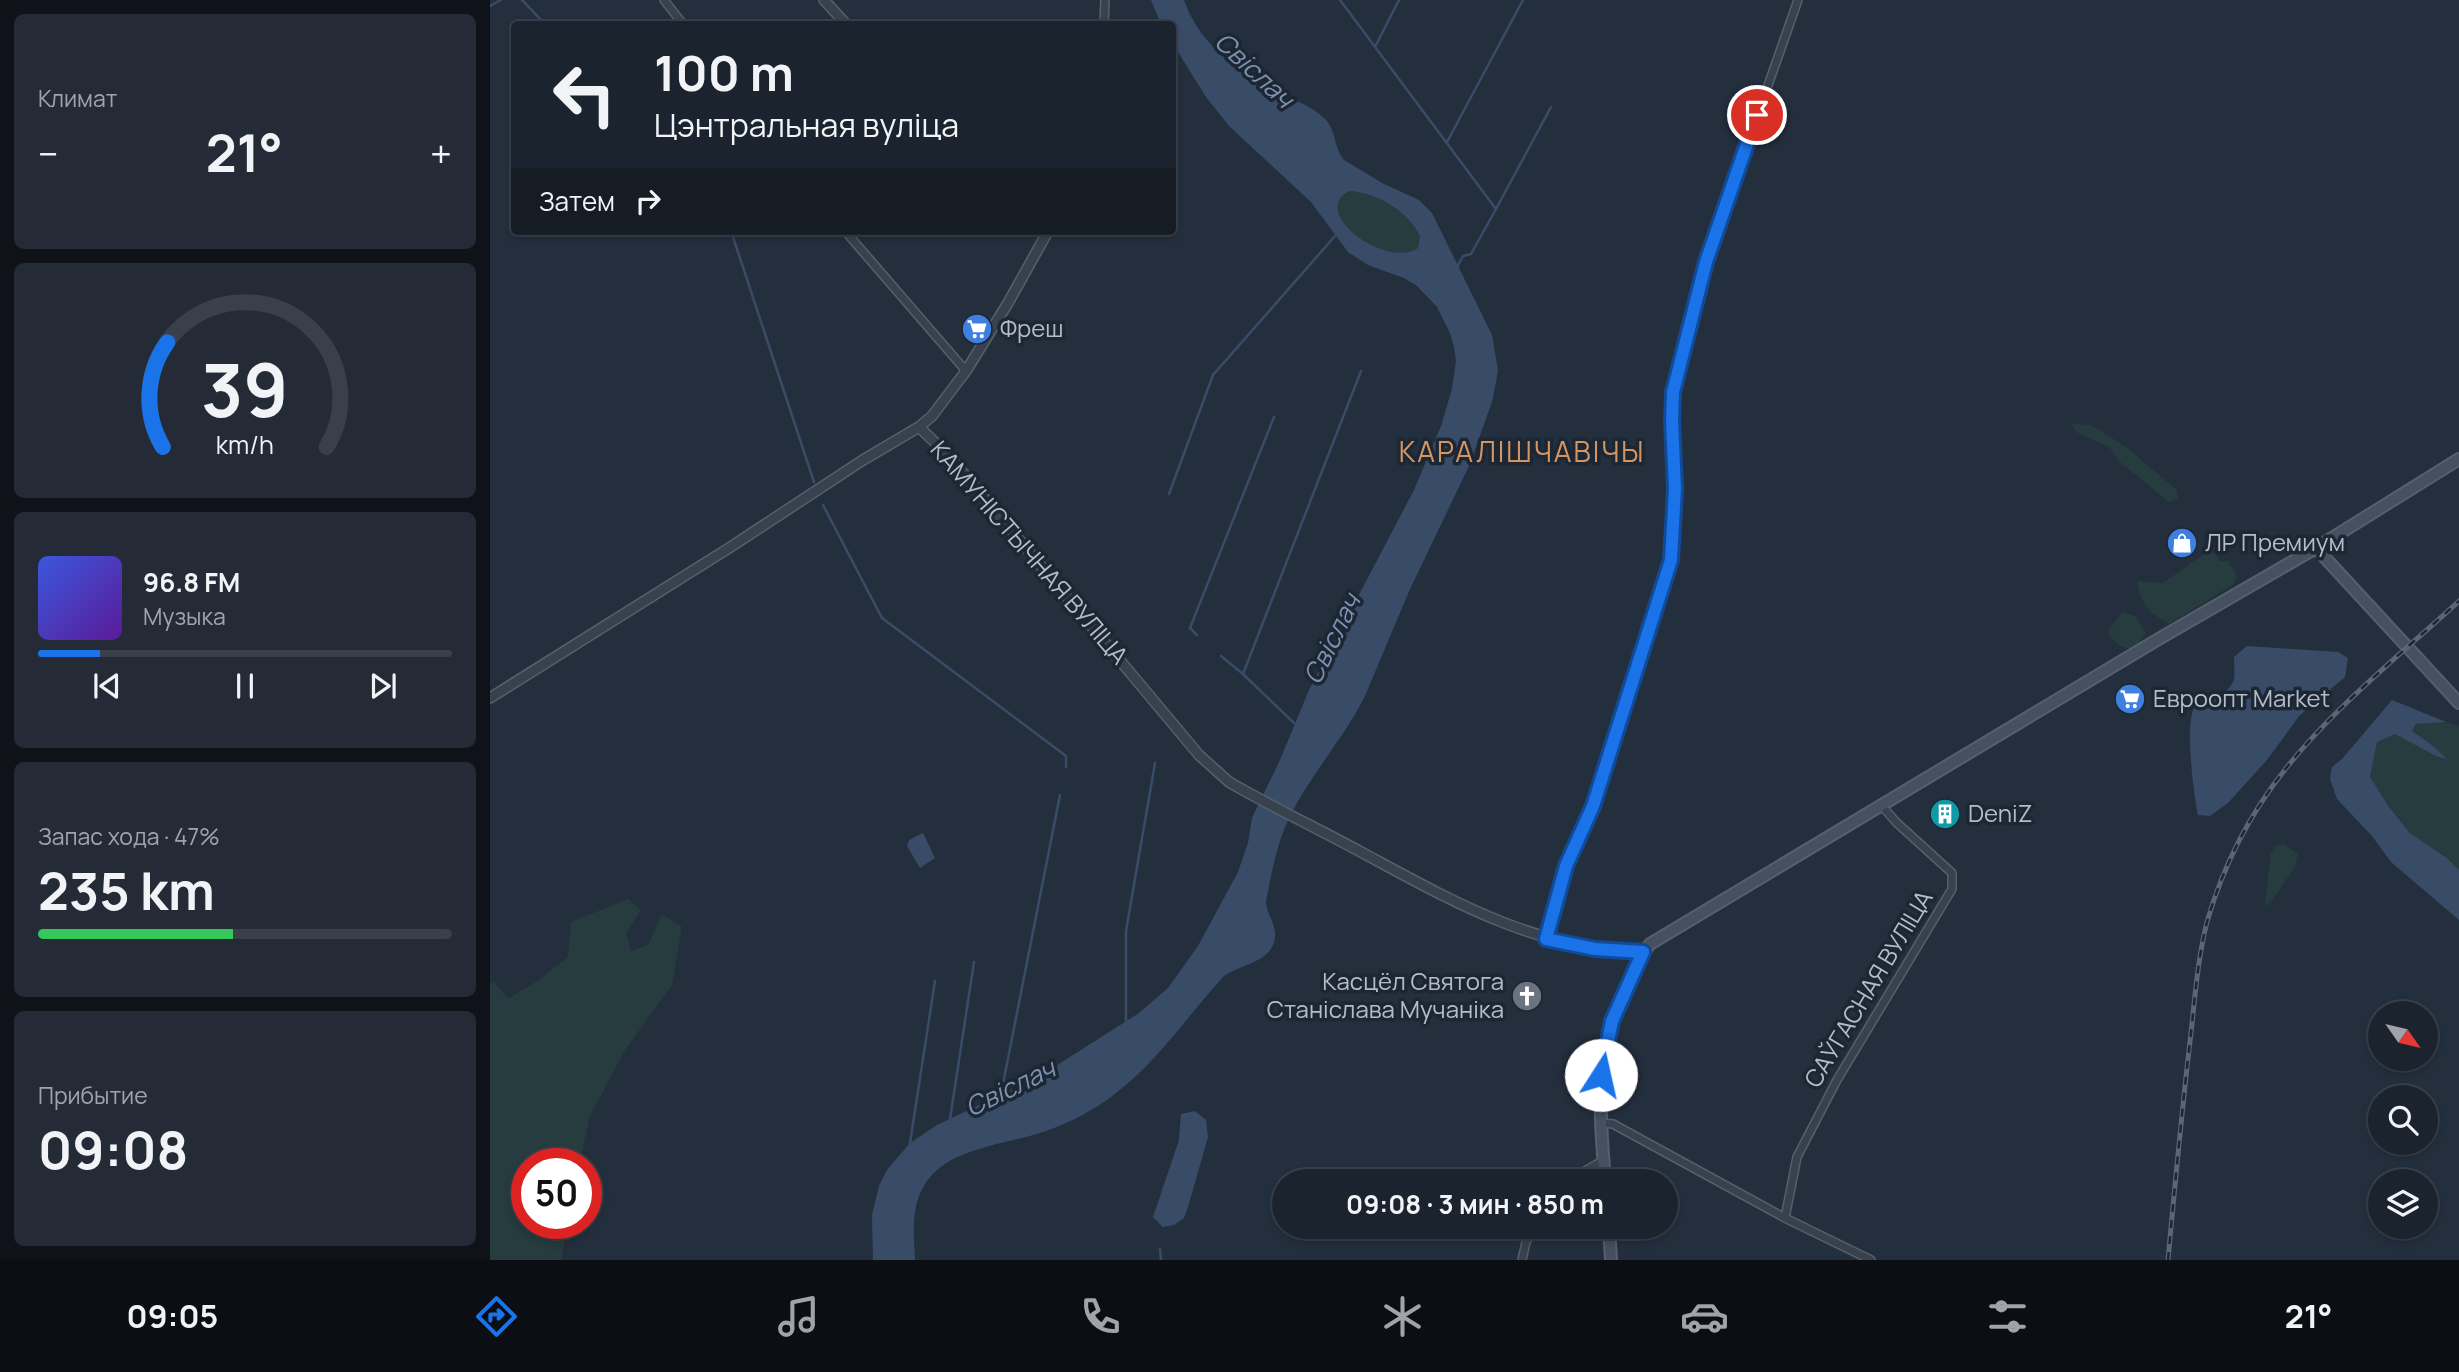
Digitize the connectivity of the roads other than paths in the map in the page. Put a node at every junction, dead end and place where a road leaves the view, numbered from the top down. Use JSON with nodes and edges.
{"nodes":[{"id":1,"x":664,"y":0,"type":"edge"},
{"id":2,"x":824,"y":0,"type":"edge"},
{"id":3,"x":1105,"y":0,"type":"edge"},
{"id":4,"x":1798,"y":0,"type":"edge"},
{"id":5,"x":681,"y":21,"type":"edge"},
{"id":6,"x":843,"y":21,"type":"edge"},
{"id":7,"x":1104,"y":21,"type":"edge"},
{"id":8,"x":848,"y":235,"type":"edge"},
{"id":9,"x":1044,"y":235,"type":"edge"},
{"id":10,"x":966,"y":371,"type":"junction"},
{"id":11,"x":919,"y":427,"type":"junction"},
{"id":12,"x":2459,"y":459,"type":"edge"},
{"id":13,"x":2316,"y":548,"type":"junction"},
{"id":14,"x":490,"y":698,"type":"edge"},
{"id":15,"x":2459,"y":704,"type":"edge"},
{"id":16,"x":1881,"y":805,"type":"junction"},
{"id":17,"x":1546,"y":939,"type":"junction"},
{"id":18,"x":1643,"y":952,"type":"junction"},
{"id":19,"x":1601,"y":1122,"type":"junction"},
{"id":20,"x":1604,"y":1160,"type":"junction"},
{"id":21,"x":1588,"y":1169,"type":"edge"},
{"id":22,"x":1604,"y":1169,"type":"edge"},
{"id":23,"x":1785,"y":1217,"type":"junction"},
{"id":24,"x":1528,"y":1239,"type":"edge"},
{"id":25,"x":1610,"y":1239,"type":"edge"},
{"id":26,"x":1522,"y":1260,"type":"edge"},
{"id":27,"x":1611,"y":1260,"type":"edge"},
{"id":28,"x":1871,"y":1260,"type":"edge"}],
"edges":[{"from":1,"to":5,"type":"street"},
{"from":2,"to":6,"type":"street"},
{"from":3,"to":7,"type":"street"},
{"from":4,"to":17,"type":"street"},
{"from":8,"to":10,"type":"street"},
{"from":9,"to":10,"type":"street","name":"КАМУНІСТЫЧНАЯ ВУЛІЦА"},
{"from":10,"to":11,"type":"street","name":"КАМУНІСТЫЧНАЯ ВУЛІЦА"},
{"from":11,"to":14,"type":"street"},
{"from":11,"to":17,"type":"street","name":"КАМУНІСТЫЧНАЯ ВУЛІЦА"},
{"from":12,"to":13,"type":"main road"},
{"from":13,"to":15,"type":"main road"},
{"from":13,"to":16,"type":"main road"},
{"from":16,"to":18,"type":"main road"},
{"from":16,"to":23,"type":"street","name":"САЎГАСНАЯ ВУЛІЦА"},
{"from":17,"to":18,"type":"street","name":"КАМУНІСТЫЧНАЯ ВУЛІЦА"},
{"from":18,"to":19,"type":"main road"},
{"from":19,"to":20,"type":"main road"},
{"from":19,"to":23,"type":"street"},
{"from":20,"to":21,"type":"street"},
{"from":20,"to":22,"type":"main road"},
{"from":23,"to":28,"type":"street"},
{"from":24,"to":26,"type":"street"},
{"from":25,"to":27,"type":"main road"}]}
